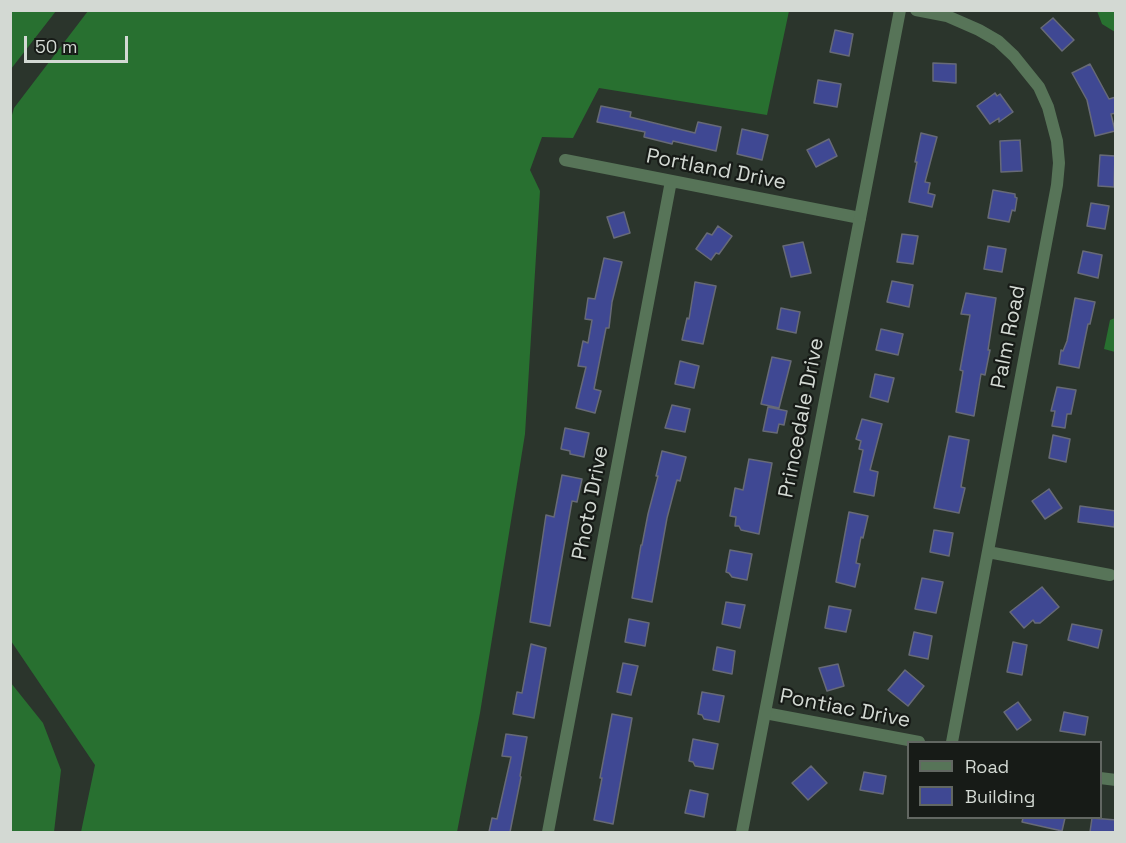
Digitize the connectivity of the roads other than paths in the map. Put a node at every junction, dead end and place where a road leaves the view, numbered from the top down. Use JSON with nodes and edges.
{"nodes":[{"id":1,"x":900,"y":10,"type":"edge"},
{"id":2,"x":916,"y":10,"type":"edge"},
{"id":3,"x":565,"y":160,"type":"dead end"},
{"id":4,"x":671,"y":181,"type":"junction"},
{"id":5,"x":860,"y":218,"type":"junction"},
{"id":6,"x":988,"y":552,"type":"junction"},
{"id":7,"x":1110,"y":575,"type":"dead end"},
{"id":8,"x":765,"y":713,"type":"junction"},
{"id":9,"x":914,"y":741,"type":"edge"},
{"id":10,"x":952,"y":741,"type":"edge"},
{"id":11,"x":548,"y":832,"type":"edge"},
{"id":12,"x":742,"y":832,"type":"edge"}],
"edges":[{"from":1,"to":5,"type":"street","name":"Princedale Drive"},
{"from":2,"to":6,"type":"street","name":"Palm Road"},
{"from":3,"to":4,"type":"street","name":"Portland Drive"},
{"from":4,"to":5,"type":"street","name":"Portland Drive"},
{"from":4,"to":11,"type":"street","name":"Photo Drive"},
{"from":5,"to":8,"type":"street","name":"Princedale Drive"},
{"from":6,"to":7,"type":"street"},
{"from":6,"to":10,"type":"street","name":"Palm Road"},
{"from":8,"to":9,"type":"street","name":"Pontiac Drive"},
{"from":8,"to":12,"type":"street","name":"Princedale Drive"}]}
